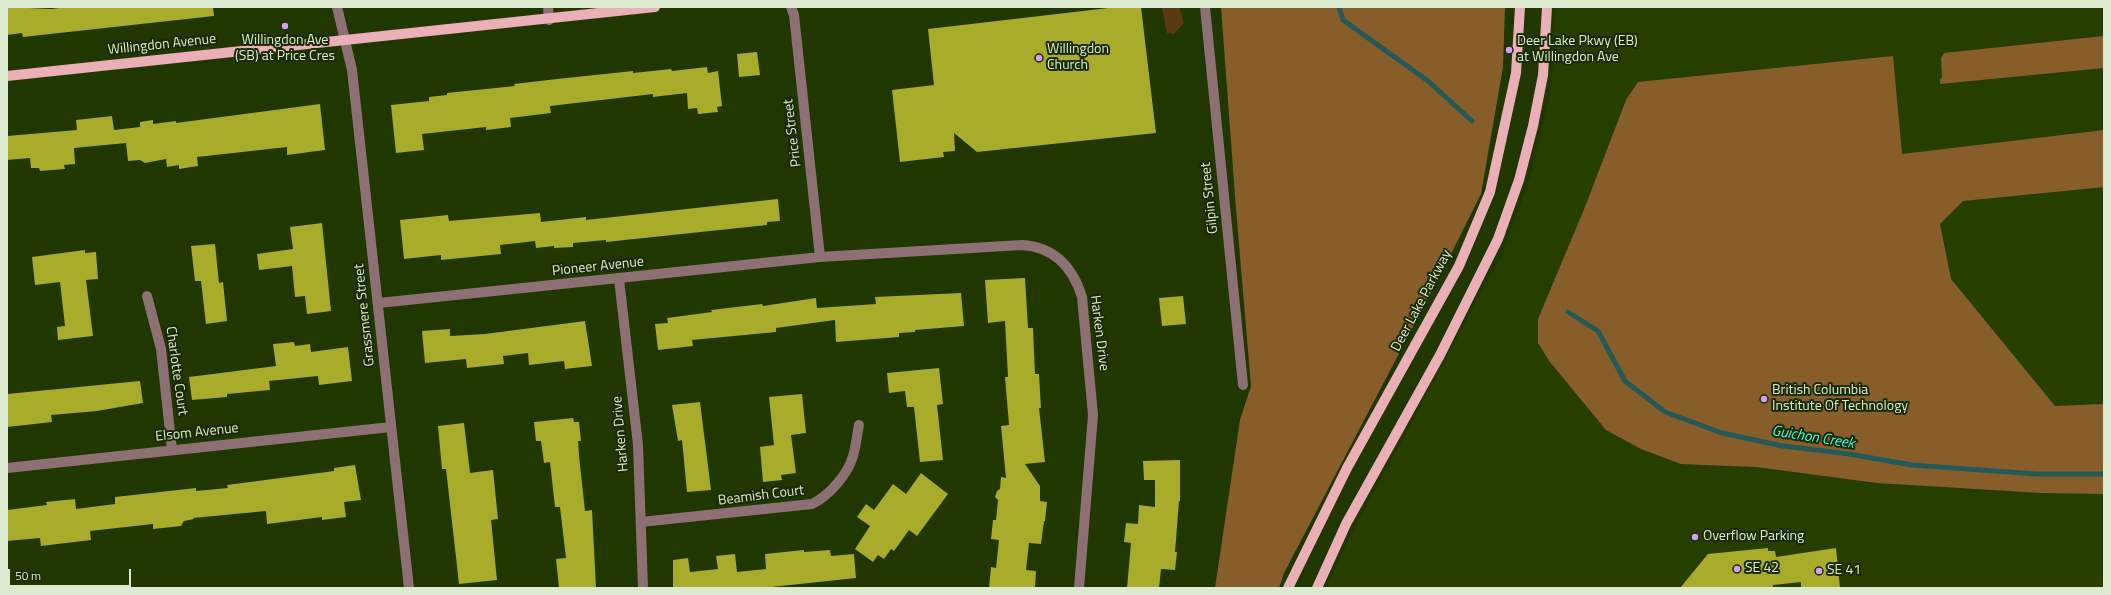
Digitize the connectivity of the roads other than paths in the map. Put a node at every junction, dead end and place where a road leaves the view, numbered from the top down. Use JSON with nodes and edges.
{"nodes":[{"id":1,"x":337,"y":7,"type":"edge"},
{"id":2,"x":548,"y":7,"type":"edge"},
{"id":3,"x":655,"y":7,"type":"edge"},
{"id":4,"x":791,"y":7,"type":"edge"},
{"id":5,"x":1205,"y":7,"type":"edge"},
{"id":6,"x":1520,"y":7,"type":"edge"},
{"id":7,"x":1547,"y":7,"type":"edge"},
{"id":8,"x":548,"y":20,"type":"junction"},
{"id":9,"x":345,"y":39,"type":"junction"},
{"id":10,"x":7,"y":76,"type":"edge"},
{"id":11,"x":820,"y":257,"type":"junction"},
{"id":12,"x":619,"y":279,"type":"junction"},
{"id":13,"x":147,"y":296,"type":"dead end"},
{"id":14,"x":379,"y":303,"type":"junction"},
{"id":15,"x":1243,"y":385,"type":"dead end"},
{"id":16,"x":859,"y":425,"type":"dead end"},
{"id":17,"x":391,"y":427,"type":"junction"},
{"id":18,"x":172,"y":450,"type":"junction"},
{"id":19,"x":7,"y":468,"type":"edge"},
{"id":20,"x":641,"y":522,"type":"junction"},
{"id":21,"x":409,"y":588,"type":"edge"},
{"id":22,"x":643,"y":588,"type":"edge"},
{"id":23,"x":1079,"y":588,"type":"edge"},
{"id":24,"x":1288,"y":588,"type":"edge"},
{"id":25,"x":1317,"y":588,"type":"edge"}],
"edges":[{"from":1,"to":9,"type":"street","name":"Grassmere Street"},
{"from":2,"to":8,"type":"street"},
{"from":3,"to":8,"type":"main road","name":"Willingdon Avenue"},
{"from":4,"to":11,"type":"street","name":"Price Street"},
{"from":5,"to":15,"type":"street","name":"Gilpin Street"},
{"from":6,"to":24,"type":"main road","name":"Deer Lake Parkway"},
{"from":7,"to":25,"type":"main road"},
{"from":8,"to":9,"type":"main road","name":"Willingdon Avenue"},
{"from":9,"to":10,"type":"main road","name":"Willingdon Avenue"},
{"from":9,"to":14,"type":"street","name":"Grassmere Street"},
{"from":11,"to":12,"type":"street","name":"Pioneer Avenue"},
{"from":11,"to":23,"type":"street","name":"Harken Drive"},
{"from":12,"to":14,"type":"street","name":"Pioneer Avenue"},
{"from":12,"to":20,"type":"street","name":"Harken Drive"},
{"from":13,"to":18,"type":"street","name":"Charlotte Court"},
{"from":14,"to":17,"type":"street","name":"Grassmere Street"},
{"from":16,"to":20,"type":"street","name":"Beamish Court"},
{"from":17,"to":18,"type":"street","name":"Elsom Avenue"},
{"from":17,"to":21,"type":"street","name":"Grassmere Street"},
{"from":18,"to":19,"type":"street","name":"Elsom Avenue"},
{"from":20,"to":22,"type":"street","name":"Harken Drive"}]}
